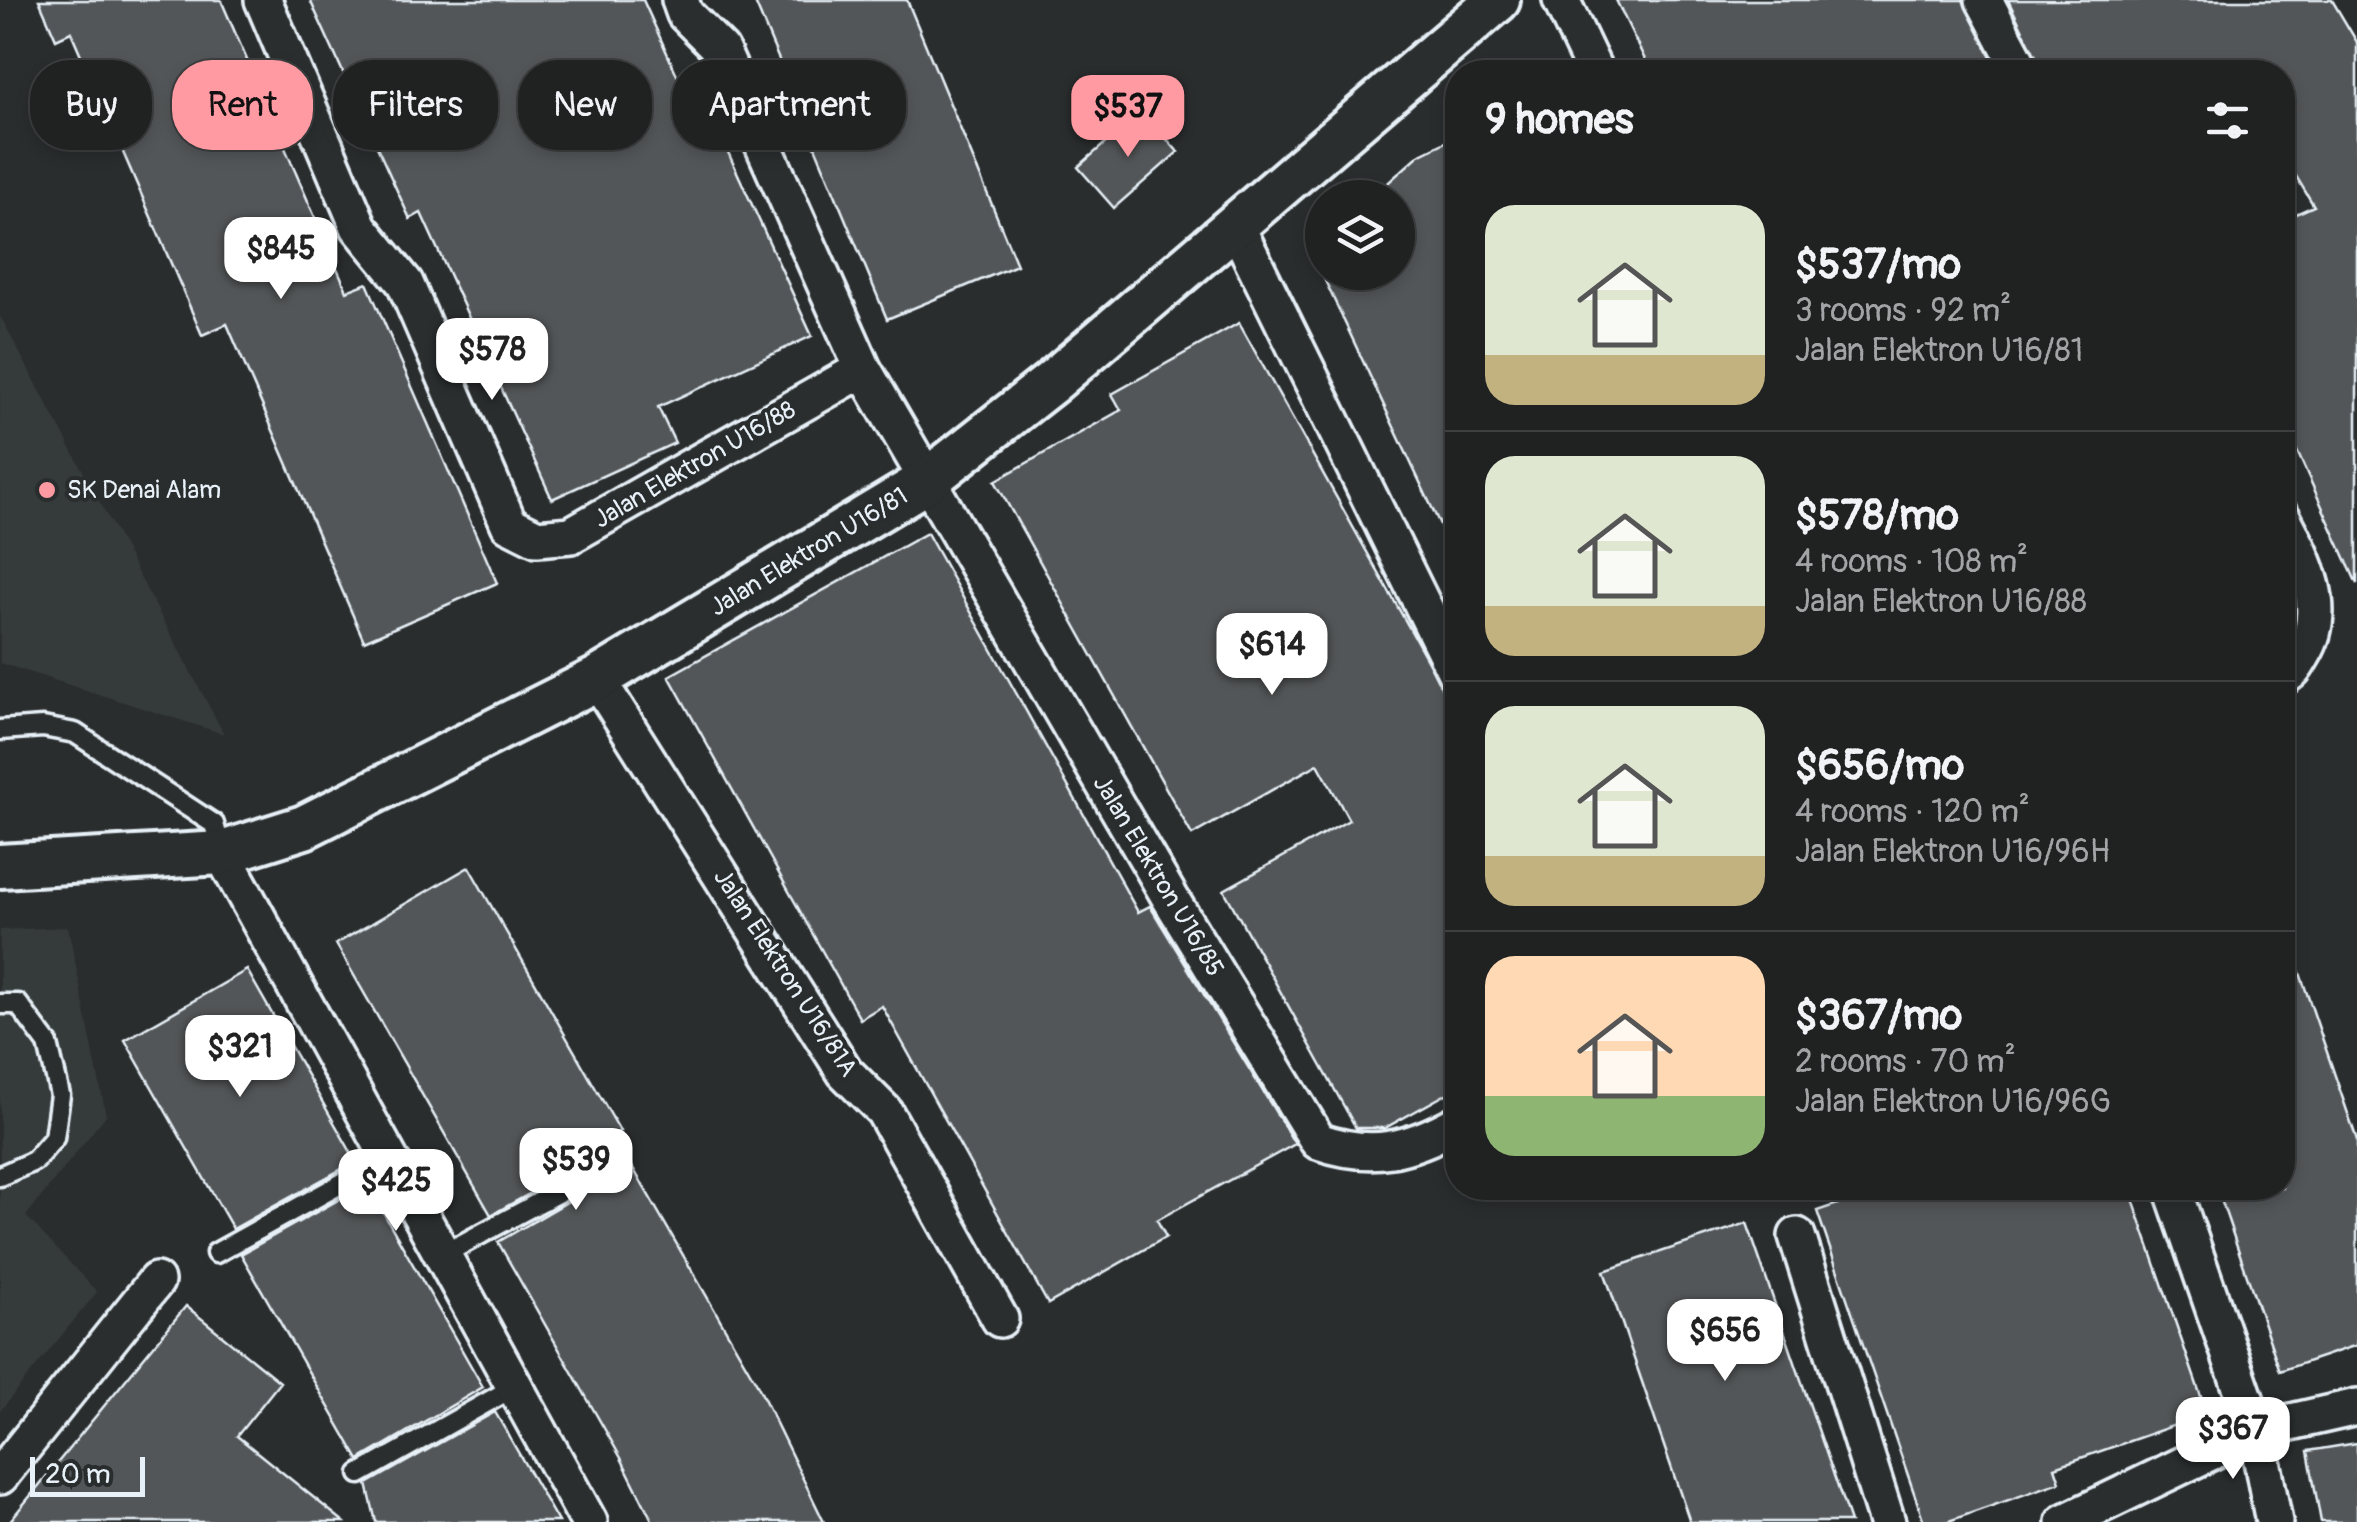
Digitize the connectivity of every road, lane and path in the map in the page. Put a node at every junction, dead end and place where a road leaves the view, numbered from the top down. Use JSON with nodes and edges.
{"nodes":[{"id":1,"x":263,"y":0,"type":"edge"},
{"id":2,"x":680,"y":0,"type":"edge"},
{"id":3,"x":1498,"y":0,"type":"edge"},
{"id":4,"x":1560,"y":0,"type":"edge"},
{"id":5,"x":1984,"y":0,"type":"edge"},
{"id":6,"x":1589,"y":60,"type":"edge"},
{"id":7,"x":2016,"y":60,"type":"edge"},
{"id":8,"x":1235,"y":224,"type":"junction"},
{"id":9,"x":863,"y":370,"type":"junction"},
{"id":10,"x":925,"y":482,"type":"junction"},
{"id":11,"x":2295,"y":541,"type":"edge"},
{"id":12,"x":1445,"y":651,"type":"edge"},
{"id":13,"x":2295,"y":668,"type":"edge"},
{"id":14,"x":597,"y":680,"type":"junction"},
{"id":15,"x":0,"y":730,"type":"edge"},
{"id":16,"x":222,"y":852,"type":"junction"},
{"id":17,"x":0,"y":866,"type":"edge"},
{"id":18,"x":0,"y":1004,"type":"edge"},
{"id":19,"x":1445,"y":1131,"type":"edge"},
{"id":20,"x":391,"y":1156,"type":"junction"},
{"id":21,"x":0,"y":1176,"type":"edge"},
{"id":22,"x":576,"y":1182,"type":"dead end"},
{"id":23,"x":2176,"y":1200,"type":"edge"},
{"id":24,"x":1797,"y":1236,"type":"dead end"},
{"id":25,"x":216,"y":1253,"type":"dead end"},
{"id":26,"x":444,"y":1254,"type":"junction"},
{"id":27,"x":156,"y":1281,"type":"dead end"},
{"id":28,"x":1000,"y":1318,"type":"dead end"},
{"id":29,"x":516,"y":1386,"type":"junction"},
{"id":30,"x":2357,"y":1407,"type":"edge"},
{"id":31,"x":2256,"y":1430,"type":"junction"},
{"id":32,"x":360,"y":1474,"type":"dead end"},
{"id":33,"x":0,"y":1476,"type":"edge"},
{"id":34,"x":589,"y":1522,"type":"edge"},
{"id":35,"x":1887,"y":1522,"type":"edge"},
{"id":36,"x":2065,"y":1522,"type":"edge"},
{"id":37,"x":2274,"y":1522,"type":"edge"}],
"edges":[{"from":1,"to":9,"type":"street","name":"Jalan Elektron U16/88"},
{"from":2,"to":9,"type":"street"},
{"from":3,"to":8,"type":"street","name":"Jalan Elektron U16/81"},
{"from":4,"to":6,"type":"street"},
{"from":5,"to":7,"type":"street"},
{"from":8,"to":10,"type":"street","name":"Jalan Elektron U16/81"},
{"from":8,"to":12,"type":"street"},
{"from":9,"to":10,"type":"street","name":"Jalan Elektron U16/85"},
{"from":10,"to":14,"type":"street","name":"Jalan Elektron U16/81"},
{"from":10,"to":19,"type":"street","name":"Jalan Elektron U16/85"},
{"from":11,"to":13,"type":"street"},
{"from":14,"to":16,"type":"street","name":"Jalan Elektron U16/81"},
{"from":14,"to":28,"type":"street","name":"Jalan Elektron U16/81A"},
{"from":15,"to":16,"type":"lane"},
{"from":16,"to":17,"type":"street","name":"Jalan Elektron U16/81"},
{"from":16,"to":20,"type":"street"},
{"from":18,"to":21,"type":"lane"},
{"from":20,"to":25,"type":"lane"},
{"from":20,"to":26,"type":"street"},
{"from":22,"to":26,"type":"lane"},
{"from":23,"to":31,"type":"street"},
{"from":24,"to":35,"type":"street"},
{"from":26,"to":29,"type":"street"},
{"from":27,"to":33,"type":"street"},
{"from":29,"to":32,"type":"lane"},
{"from":29,"to":34,"type":"street"},
{"from":30,"to":31,"type":"street"},
{"from":31,"to":36,"type":"street"},
{"from":31,"to":37,"type":"street"}]}
